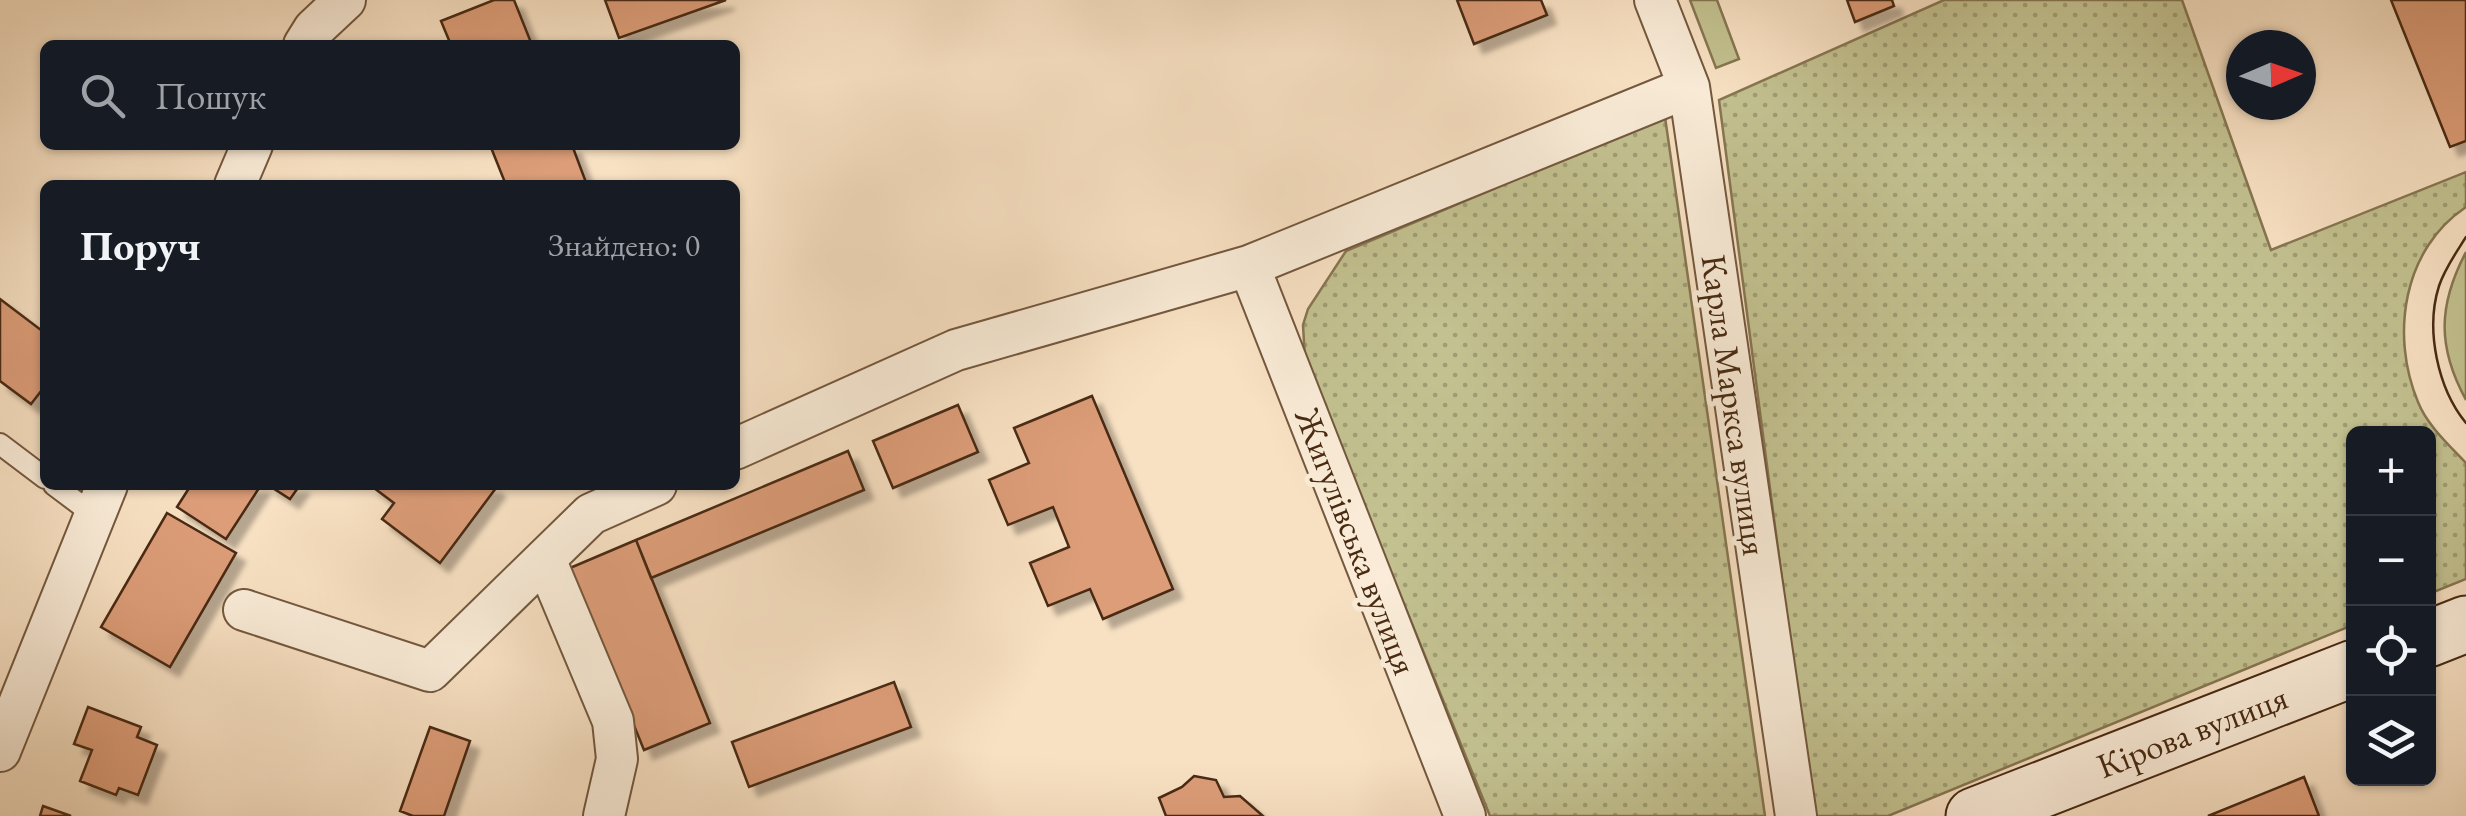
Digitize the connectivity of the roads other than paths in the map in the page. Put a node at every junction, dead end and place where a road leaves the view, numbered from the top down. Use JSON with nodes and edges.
{"nodes":[{"id":1,"x":346,"y":0,"type":"edge"},
{"id":2,"x":1656,"y":0,"type":"edge"},
{"id":3,"x":307,"y":40,"type":"edge"},
{"id":4,"x":1688,"y":87,"type":"junction"},
{"id":5,"x":250,"y":150,"type":"edge"},
{"id":6,"x":237,"y":180,"type":"edge"},
{"id":7,"x":1249,"y":266,"type":"junction"},
{"id":8,"x":0,"y":444,"type":"edge"},
{"id":9,"x":740,"y":447,"type":"edge"},
{"id":10,"x":40,"y":474,"type":"edge"},
{"id":11,"x":70,"y":490,"type":"edge"},
{"id":12,"x":645,"y":490,"type":"edge"},
{"id":13,"x":101,"y":500,"type":"edge"},
{"id":14,"x":545,"y":558,"type":"junction"},
{"id":15,"x":244,"y":610,"type":"dead end"},
{"id":16,"x":2346,"y":671,"type":"edge"},
{"id":17,"x":0,"y":750,"type":"edge"},
{"id":18,"x":604,"y":816,"type":"edge"},
{"id":19,"x":1465,"y":816,"type":"edge"},
{"id":20,"x":1796,"y":816,"type":"edge"},
{"id":21,"x":1974,"y":816,"type":"edge"}],
"edges":[{"from":1,"to":3,"type":"street"},
{"from":2,"to":4,"type":"street","name":"Карла Маркса вулиця"},
{"from":4,"to":7,"type":"street"},
{"from":4,"to":20,"type":"street","name":"Карла Маркса вулиця"},
{"from":5,"to":6,"type":"street"},
{"from":7,"to":9,"type":"street"},
{"from":7,"to":19,"type":"street","name":"Жигулівська вулиця"},
{"from":8,"to":10,"type":"lane"},
{"from":11,"to":13,"type":"lane"},
{"from":12,"to":14,"type":"street"},
{"from":13,"to":17,"type":"street"},
{"from":14,"to":15,"type":"street"},
{"from":14,"to":18,"type":"street"},
{"from":16,"to":21,"type":"main road","name":"Кірова вулиця"}]}
